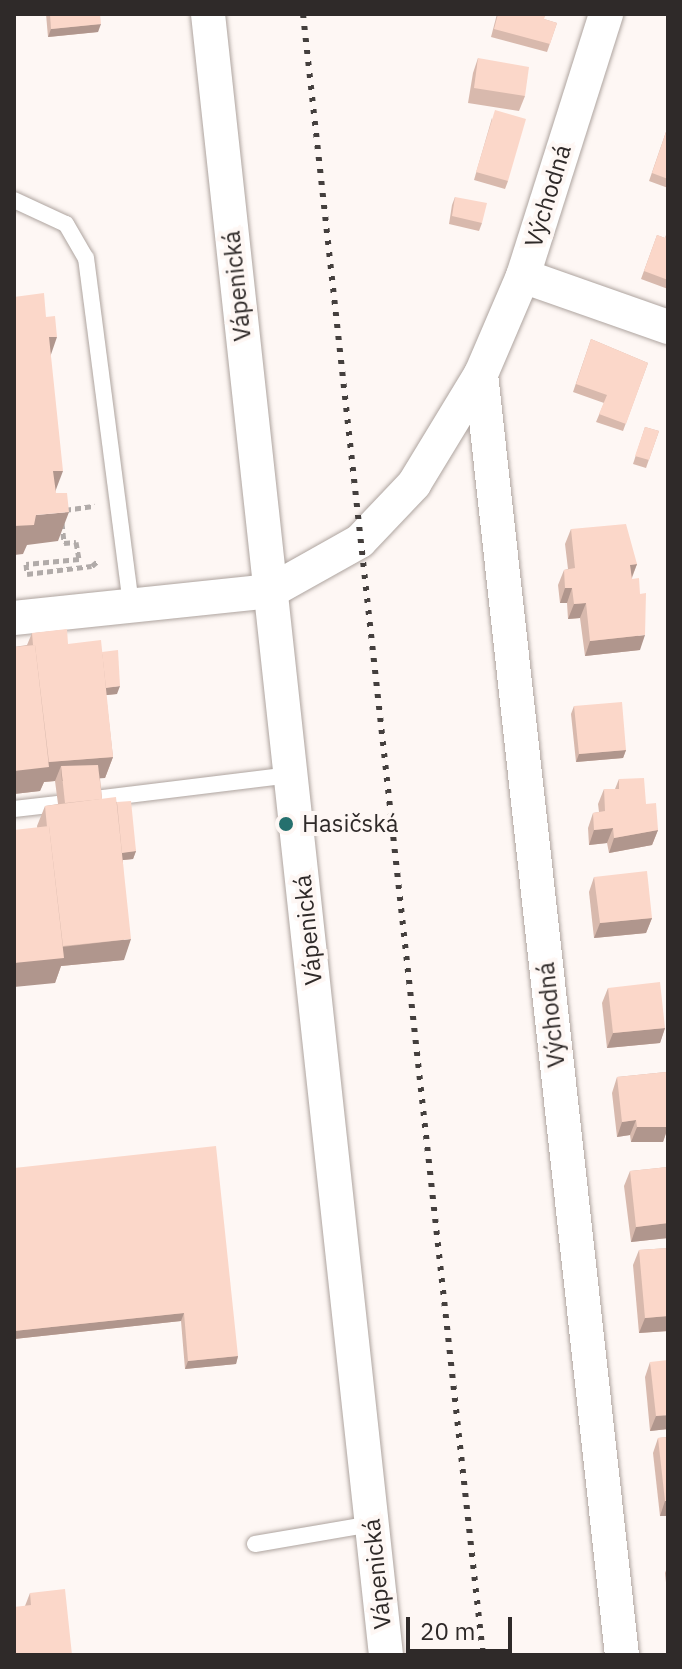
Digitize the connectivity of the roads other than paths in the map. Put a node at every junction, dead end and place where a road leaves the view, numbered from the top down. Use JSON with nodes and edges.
{"nodes":[{"id":1,"x":208,"y":14,"type":"edge"},
{"id":2,"x":606,"y":14,"type":"edge"},
{"id":3,"x":14,"y":200,"type":"edge"},
{"id":4,"x":523,"y":276,"type":"junction"},
{"id":5,"x":668,"y":327,"type":"edge"},
{"id":6,"x":481,"y":374,"type":"junction"},
{"id":7,"x":271,"y":591,"type":"junction"},
{"id":8,"x":131,"y":605,"type":"junction"},
{"id":9,"x":14,"y":618,"type":"edge"},
{"id":10,"x":291,"y":775,"type":"junction"},
{"id":11,"x":95,"y":799,"type":"edge"},
{"id":12,"x":58,"y":804,"type":"edge"},
{"id":13,"x":14,"y":809,"type":"edge"},
{"id":14,"x":372,"y":1524,"type":"junction"},
{"id":15,"x":255,"y":1544,"type":"dead end"},
{"id":16,"x":386,"y":1655,"type":"edge"},
{"id":17,"x":622,"y":1655,"type":"edge"}],
"edges":[{"from":1,"to":7,"type":"street","name":"Vápenická"},
{"from":2,"to":4,"type":"street","name":"Východná"},
{"from":3,"to":8,"type":"lane"},
{"from":4,"to":5,"type":"street"},
{"from":4,"to":6,"type":"street","name":"Východná"},
{"from":6,"to":7,"type":"street","name":"Východná"},
{"from":6,"to":17,"type":"street","name":"Východná"},
{"from":7,"to":8,"type":"street"},
{"from":7,"to":10,"type":"street","name":"Vápenická"},
{"from":8,"to":9,"type":"street"},
{"from":10,"to":11,"type":"lane"},
{"from":10,"to":14,"type":"street","name":"Vápenická"},
{"from":12,"to":13,"type":"lane"},
{"from":14,"to":15,"type":"lane"},
{"from":14,"to":16,"type":"street","name":"Vápenická"}]}
